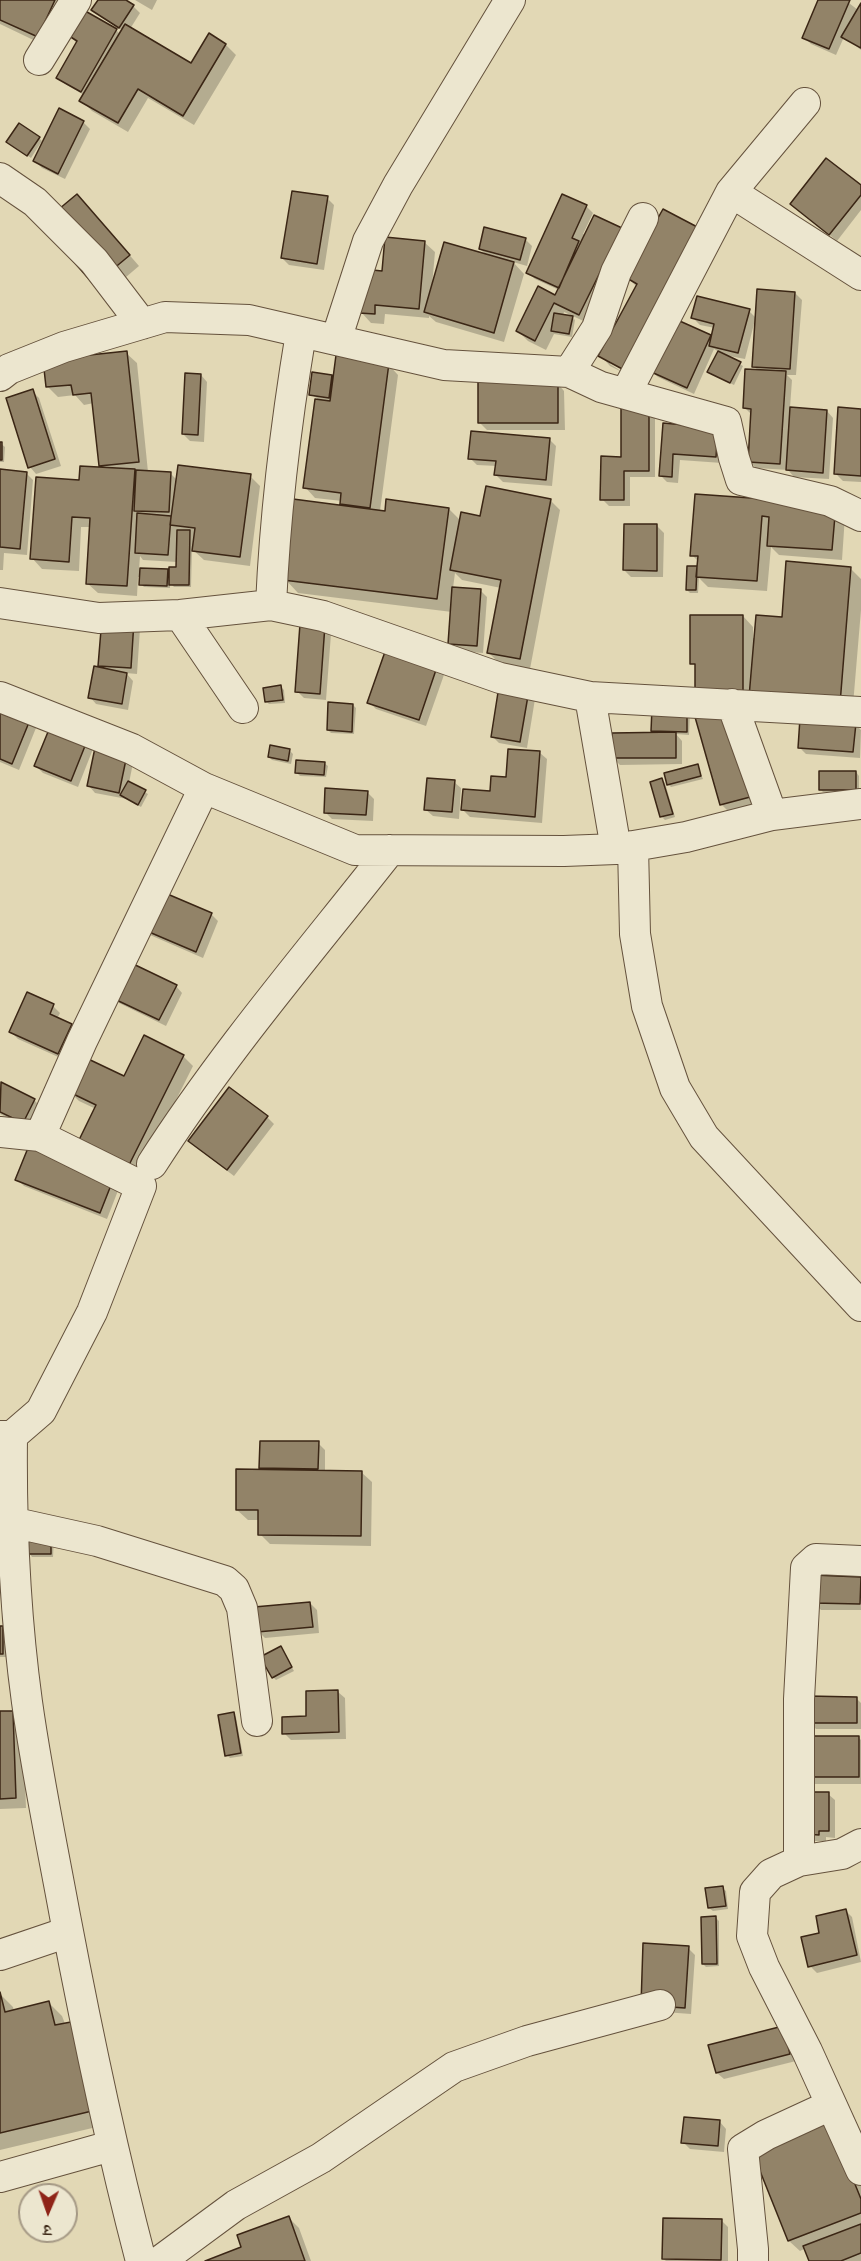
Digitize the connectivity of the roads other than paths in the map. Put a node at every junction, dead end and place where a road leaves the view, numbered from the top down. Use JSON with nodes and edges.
{"nodes":[{"id":1,"x":76,"y":0,"type":"edge"},
{"id":2,"x":510,"y":0,"type":"edge"},
{"id":3,"x":39,"y":60,"type":"dead end"},
{"id":4,"x":805,"y":103,"type":"dead end"},
{"id":5,"x":0,"y":178,"type":"edge"},
{"id":6,"x":731,"y":192,"type":"junction"},
{"id":7,"x":643,"y":218,"type":"dead end"},
{"id":8,"x":861,"y":275,"type":"edge"},
{"id":9,"x":142,"y":324,"type":"junction"},
{"id":10,"x":301,"y":333,"type":"junction"},
{"id":11,"x":336,"y":340,"type":"junction"},
{"id":12,"x":569,"y":372,"type":"junction"},
{"id":13,"x":0,"y":376,"type":"edge"},
{"id":14,"x":626,"y":393,"type":"junction"},
{"id":15,"x":861,"y":516,"type":"edge"},
{"id":16,"x":0,"y":603,"type":"edge"},
{"id":17,"x":271,"y":605,"type":"junction"},
{"id":18,"x":180,"y":615,"type":"junction"},
{"id":19,"x":0,"y":697,"type":"edge"},
{"id":20,"x":590,"y":697,"type":"junction"},
{"id":21,"x":732,"y":704,"type":"junction"},
{"id":22,"x":243,"y":708,"type":"dead end"},
{"id":23,"x":861,"y":712,"type":"edge"},
{"id":24,"x":204,"y":788,"type":"junction"},
{"id":25,"x":861,"y":804,"type":"edge"},
{"id":26,"x":772,"y":815,"type":"junction"},
{"id":27,"x":625,"y":848,"type":"junction"},
{"id":28,"x":390,"y":850,"type":"junction"},
{"id":29,"x":0,"y":1132,"type":"edge"},
{"id":30,"x":40,"y":1136,"type":"junction"},
{"id":31,"x":152,"y":1164,"type":"dead end"},
{"id":32,"x":861,"y":1306,"type":"edge"},
{"id":33,"x":6,"y":1436,"type":"edge"},
{"id":34,"x":11,"y":1522,"type":"junction"},
{"id":35,"x":861,"y":1562,"type":"edge"},
{"id":36,"x":14,"y":1700,"type":"edge"},
{"id":37,"x":257,"y":1721,"type":"dead end"},
{"id":38,"x":861,"y":1844,"type":"edge"},
{"id":39,"x":799,"y":1861,"type":"junction"},
{"id":40,"x":68,"y":1932,"type":"junction"},
{"id":41,"x":0,"y":1955,"type":"edge"},
{"id":42,"x":660,"y":2005,"type":"dead end"},
{"id":43,"x":831,"y":2105,"type":"junction"},
{"id":44,"x":111,"y":2146,"type":"junction"},
{"id":45,"x":861,"y":2170,"type":"edge"},
{"id":46,"x":0,"y":2177,"type":"edge"},
{"id":47,"x":141,"y":2261,"type":"edge"},
{"id":48,"x":160,"y":2261,"type":"edge"},
{"id":49,"x":753,"y":2261,"type":"edge"}],
"edges":[{"from":1,"to":3,"type":"street"},
{"from":2,"to":11,"type":"street"},
{"from":4,"to":6,"type":"street"},
{"from":5,"to":9,"type":"street"},
{"from":6,"to":8,"type":"street"},
{"from":6,"to":14,"type":"street"},
{"from":7,"to":12,"type":"street"},
{"from":9,"to":10,"type":"street"},
{"from":9,"to":13,"type":"street"},
{"from":10,"to":11,"type":"street"},
{"from":10,"to":17,"type":"street"},
{"from":11,"to":12,"type":"street"},
{"from":12,"to":14,"type":"street"},
{"from":14,"to":15,"type":"street"},
{"from":16,"to":18,"type":"street"},
{"from":17,"to":18,"type":"street"},
{"from":17,"to":20,"type":"street"},
{"from":18,"to":22,"type":"street"},
{"from":19,"to":24,"type":"street"},
{"from":20,"to":21,"type":"street"},
{"from":20,"to":27,"type":"street"},
{"from":21,"to":23,"type":"street"},
{"from":21,"to":26,"type":"street"},
{"from":24,"to":28,"type":"street"},
{"from":24,"to":30,"type":"street"},
{"from":25,"to":26,"type":"street"},
{"from":26,"to":27,"type":"street"},
{"from":27,"to":28,"type":"street"},
{"from":27,"to":32,"type":"street"},
{"from":28,"to":31,"type":"street"},
{"from":29,"to":30,"type":"street"},
{"from":30,"to":33,"type":"street"},
{"from":33,"to":34,"type":"street"},
{"from":34,"to":36,"type":"street"},
{"from":34,"to":37,"type":"street"},
{"from":35,"to":39,"type":"street"},
{"from":36,"to":40,"type":"street"},
{"from":38,"to":39,"type":"street"},
{"from":39,"to":43,"type":"street"},
{"from":40,"to":41,"type":"street"},
{"from":40,"to":44,"type":"street"},
{"from":42,"to":48,"type":"street"},
{"from":43,"to":45,"type":"street"},
{"from":43,"to":49,"type":"street"},
{"from":44,"to":46,"type":"street"},
{"from":44,"to":47,"type":"street"}]}
